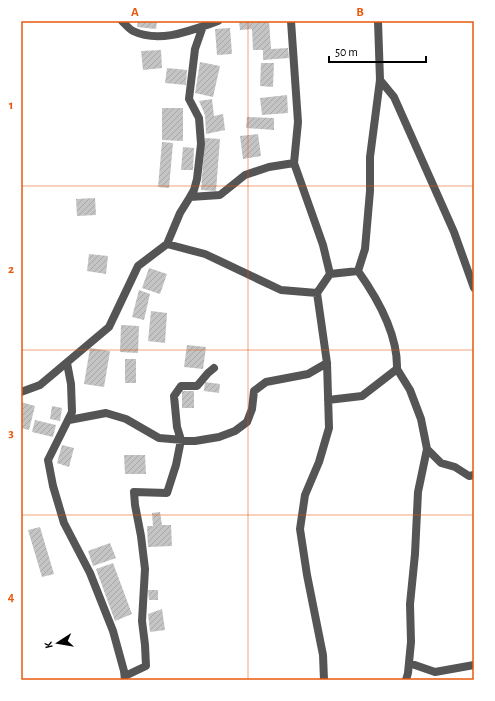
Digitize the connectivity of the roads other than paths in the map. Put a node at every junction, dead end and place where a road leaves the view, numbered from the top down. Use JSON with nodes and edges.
{"nodes":[{"id":1,"x":122,"y":21,"type":"edge"},
{"id":2,"x":218,"y":21,"type":"edge"},
{"id":3,"x":292,"y":21,"type":"edge"},
{"id":4,"x":378,"y":21,"type":"edge"},
{"id":5,"x":203,"y":26,"type":"junction"},
{"id":6,"x":380,"y":80,"type":"junction"},
{"id":7,"x":294,"y":163,"type":"junction"},
{"id":8,"x":190,"y":197,"type":"junction"},
{"id":9,"x":167,"y":244,"type":"junction"},
{"id":10,"x":358,"y":271,"type":"junction"},
{"id":11,"x":330,"y":274,"type":"junction"},
{"id":12,"x":474,"y":288,"type":"edge"},
{"id":13,"x":317,"y":293,"type":"junction"},
{"id":14,"x":67,"y":363,"type":"junction"},
{"id":15,"x":327,"y":364,"type":"junction"},
{"id":16,"x":214,"y":368,"type":"dead end"},
{"id":17,"x":397,"y":369,"type":"junction"},
{"id":18,"x":21,"y":392,"type":"edge"},
{"id":19,"x":328,"y":400,"type":"junction"},
{"id":20,"x":69,"y":420,"type":"junction"},
{"id":21,"x":181,"y":440,"type":"junction"},
{"id":22,"x":427,"y":449,"type":"junction"},
{"id":23,"x":474,"y":475,"type":"edge"},
{"id":24,"x":409,"y":663,"type":"junction"},
{"id":25,"x":474,"y":665,"type":"edge"},
{"id":26,"x":125,"y":678,"type":"edge"},
{"id":27,"x":324,"y":680,"type":"edge"},
{"id":28,"x":406,"y":680,"type":"edge"}],
"edges":[{"from":1,"to":5,"type":"street"},
{"from":2,"to":5,"type":"street"},
{"from":3,"to":7,"type":"street"},
{"from":4,"to":6,"type":"street"},
{"from":5,"to":8,"type":"street"},
{"from":6,"to":10,"type":"street"},
{"from":6,"to":12,"type":"street"},
{"from":7,"to":8,"type":"street"},
{"from":7,"to":11,"type":"street"},
{"from":8,"to":9,"type":"street"},
{"from":9,"to":13,"type":"street"},
{"from":9,"to":14,"type":"street"},
{"from":10,"to":11,"type":"street"},
{"from":10,"to":17,"type":"street"},
{"from":11,"to":13,"type":"street"},
{"from":13,"to":15,"type":"street"},
{"from":14,"to":18,"type":"street"},
{"from":14,"to":20,"type":"street"},
{"from":15,"to":19,"type":"street"},
{"from":15,"to":21,"type":"street"},
{"from":16,"to":21,"type":"street"},
{"from":17,"to":19,"type":"street"},
{"from":17,"to":22,"type":"street"},
{"from":19,"to":27,"type":"street"},
{"from":20,"to":21,"type":"street"},
{"from":20,"to":26,"type":"street"},
{"from":21,"to":26,"type":"street"},
{"from":22,"to":23,"type":"street"},
{"from":22,"to":24,"type":"street"},
{"from":24,"to":25,"type":"street"},
{"from":24,"to":28,"type":"street"}]}
